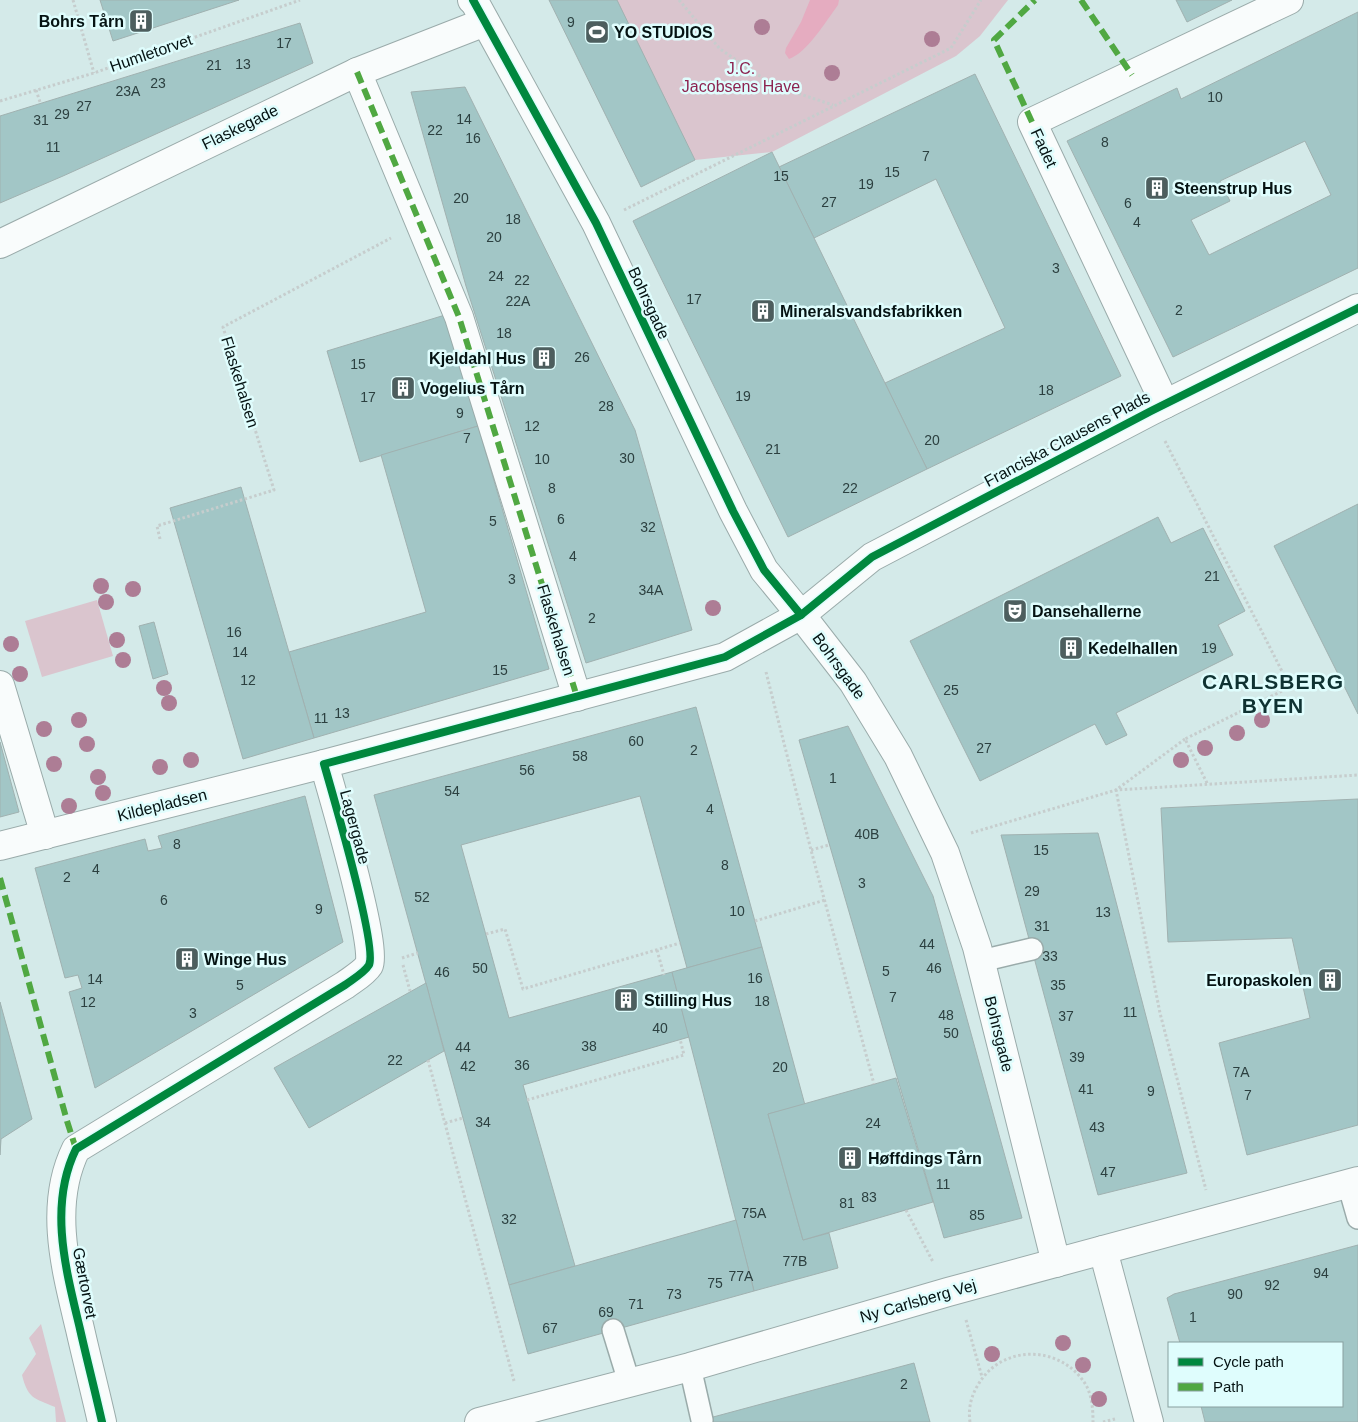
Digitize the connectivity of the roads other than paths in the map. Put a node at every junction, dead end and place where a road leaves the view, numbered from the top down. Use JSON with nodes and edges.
{"nodes":[{"id":1,"x":1290,"y":0,"type":"edge"},
{"id":2,"x":476,"y":6,"type":"edge"},
{"id":3,"x":358,"y":72,"type":"junction"},
{"id":4,"x":0,"y":244,"type":"edge"},
{"id":5,"x":1358,"y":308,"type":"edge"},
{"id":6,"x":1158,"y":408,"type":"junction"},
{"id":7,"x":801,"y":615,"type":"junction"},
{"id":8,"x":0,"y":686,"type":"edge"},
{"id":9,"x":577,"y":697,"type":"junction"},
{"id":10,"x":324,"y":764,"type":"junction"},
{"id":11,"x":45,"y":834,"type":"junction"},
{"id":12,"x":0,"y":846,"type":"edge"},
{"id":13,"x":1032,"y":949,"type":"dead end"},
{"id":14,"x":981,"y":961,"type":"junction"},
{"id":15,"x":76,"y":1149,"type":"joint"},
{"id":16,"x":1353,"y":1182,"type":"edge"},
{"id":17,"x":1358,"y":1218,"type":"edge"},
{"id":18,"x":1103,"y":1250,"type":"junction"},
{"id":19,"x":1056,"y":1263,"type":"junction"},
{"id":20,"x":613,"y":1330,"type":"dead end"},
{"id":21,"x":690,"y":1366,"type":"junction"},
{"id":22,"x":629,"y":1382,"type":"junction"},
{"id":23,"x":702,"y":1420,"type":"dead end"},
{"id":24,"x":102,"y":1422,"type":"edge"},
{"id":25,"x":479,"y":1422,"type":"edge"},
{"id":26,"x":1149,"y":1422,"type":"edge"}],
"edges":[{"from":1,"to":6,"type":"street","name":"Fadet"},
{"from":2,"to":3,"type":"street","name":"Flaskegade"},
{"from":2,"to":7,"type":"street","name":"Bohrsgade"},
{"from":3,"to":4,"type":"street","name":"Flaskegade"},
{"from":3,"to":9,"type":"street","name":"Flaskehalsen"},
{"from":5,"to":6,"type":"street","name":"Franciska Clausens Plads"},
{"from":6,"to":7,"type":"street","name":"Franciska Clausens Plads"},
{"from":7,"to":9,"type":"street","name":"Franciska Clausens Plads"},
{"from":7,"to":14,"type":"street","name":"Bohrsgade"},
{"from":8,"to":11,"type":"street"},
{"from":9,"to":10,"type":"street"},
{"from":10,"to":11,"type":"street","name":"Kildepladsen"},
{"from":10,"to":15,"type":"street","name":"Lagergade"},
{"from":11,"to":12,"type":"street","name":"Kildepladsen"},
{"from":13,"to":14,"type":"lane"},
{"from":14,"to":19,"type":"street","name":"Bohrsgade"},
{"from":15,"to":24,"type":"street","name":"Gærtorvet"},
{"from":16,"to":17,"type":"lane"},
{"from":16,"to":18,"type":"street","name":"Ny Carlsberg Vej"},
{"from":18,"to":19,"type":"street","name":"Ny Carlsberg Vej"},
{"from":18,"to":26,"type":"street"},
{"from":19,"to":21,"type":"street","name":"Ny Carlsberg Vej"},
{"from":20,"to":22,"type":"lane"},
{"from":21,"to":22,"type":"street","name":"Ny Carlsberg Vej"},
{"from":21,"to":23,"type":"lane"},
{"from":22,"to":25,"type":"street","name":"Ny Carlsberg Vej"}]}
